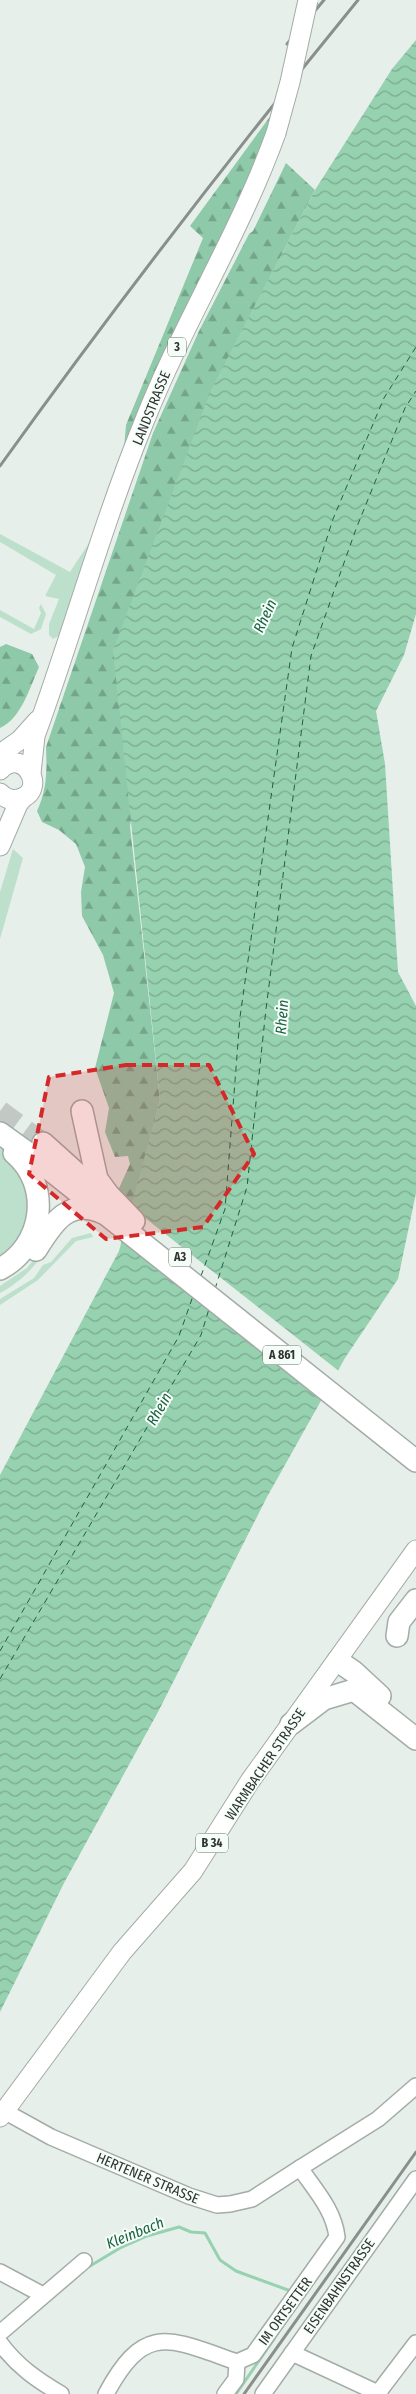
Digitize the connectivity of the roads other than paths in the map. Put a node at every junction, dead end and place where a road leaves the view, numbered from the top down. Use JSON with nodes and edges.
{"nodes":[{"id":1,"x":308,"y":0,"type":"edge"},
{"id":2,"x":44,"y":713,"type":"junction"},
{"id":3,"x":35,"y":736,"type":"junction"},
{"id":4,"x":4,"y":764,"type":"edge"},
{"id":5,"x":31,"y":773,"type":"junction"},
{"id":6,"x":0,"y":794,"type":"edge"},
{"id":7,"x":23,"y":798,"type":"junction"},
{"id":8,"x":7,"y":818,"type":"junction"},
{"id":9,"x":1,"y":842,"type":"edge"},
{"id":10,"x":82,"y":1111,"type":"dead end"},
{"id":11,"x":0,"y":1133,"type":"edge"},
{"id":12,"x":0,"y":1142,"type":"edge"},
{"id":13,"x":43,"y":1143,"type":"tunnel mouth"},
{"id":14,"x":106,"y":1203,"type":"junction"},
{"id":15,"x":0,"y":1269,"type":"edge"},
{"id":16,"x":0,"y":1279,"type":"edge"},
{"id":17,"x":223,"y":1300,"type":"junction"},
{"id":18,"x":347,"y":1396,"type":"junction"},
{"id":19,"x":366,"y":1420,"type":"junction"},
{"id":20,"x":407,"y":1443,"type":"edge"},
{"id":21,"x":416,"y":1461,"type":"edge"},
{"id":22,"x":416,"y":1468,"type":"edge"},
{"id":23,"x":416,"y":1478,"type":"edge"},
{"id":24,"x":416,"y":1550,"type":"edge"},
{"id":25,"x":416,"y":1600,"type":"edge"},
{"id":26,"x":397,"y":1636,"type":"dead end"},
{"id":27,"x":338,"y":1662,"type":"junction"},
{"id":28,"x":354,"y":1690,"type":"junction"},
{"id":29,"x":291,"y":1724,"type":"junction"},
{"id":30,"x":416,"y":1728,"type":"edge"},
{"id":31,"x":416,"y":1739,"type":"edge"},
{"id":32,"x":416,"y":2086,"type":"edge"},
{"id":33,"x":2,"y":2114,"type":"edge"},
{"id":34,"x":300,"y":2168,"type":"junction"},
{"id":35,"x":416,"y":2179,"type":"edge"},
{"id":36,"x":84,"y":2261,"type":"dead end"},
{"id":37,"x":0,"y":2272,"type":"edge"},
{"id":38,"x":43,"y":2295,"type":"junction"},
{"id":39,"x":0,"y":2333,"type":"edge"},
{"id":40,"x":0,"y":2343,"type":"edge"},
{"id":41,"x":416,"y":2343,"type":"edge"},
{"id":42,"x":292,"y":2353,"type":"junction"},
{"id":43,"x":237,"y":2362,"type":"junction"},
{"id":44,"x":379,"y":2393,"type":"edge"},
{"id":45,"x":61,"y":2394,"type":"edge"},
{"id":46,"x":106,"y":2394,"type":"edge"},
{"id":47,"x":225,"y":2394,"type":"edge"},
{"id":48,"x":263,"y":2394,"type":"edge"}],
"edges":[{"from":1,"to":2,"type":"main road","name":"LANDSTRASSE","number":"3","bridge":true},
{"from":2,"to":3,"type":"main road","name":"LANDSTRASSE","number":"3"},
{"from":2,"to":4,"type":"main road"},
{"from":3,"to":4,"type":"main road","name":"LANDSTRASSE","number":"3"},
{"from":3,"to":5,"type":"main road","name":"LANDSTRASSE","number":"3"},
{"from":4,"to":5,"type":"main road"},
{"from":5,"to":7,"type":"main road","name":"LANDSTRASSE"},
{"from":6,"to":7,"type":"main road"},
{"from":6,"to":8,"type":"main road"},
{"from":7,"to":8,"type":"main road","name":"LANDSTRASSE"},
{"from":8,"to":9,"type":"main road","name":"LANDSTRASSE"},
{"from":10,"to":14,"type":"highway"},
{"from":11,"to":14,"type":"highway","number":"A3"},
{"from":12,"to":15,"type":"highway"},
{"from":13,"to":14,"type":"highway","number":"A3"},
{"from":14,"to":16,"type":"highway"},
{"from":14,"to":17,"type":"highway","number":"A3"},
{"from":14,"to":17,"type":"highway","number":"A3"},
{"from":17,"to":18,"type":"highway","number":"A 861"},
{"from":18,"to":19,"type":"highway","number":"A 861"},
{"from":18,"to":20,"type":"highway","number":"A 861"},
{"from":19,"to":20,"type":"highway","number":"A 861"},
{"from":19,"to":23,"type":"highway"},
{"from":20,"to":21,"type":"highway","number":"A 861"},
{"from":20,"to":22,"type":"highway"},
{"from":24,"to":27,"type":"main road","name":"WARMBACHER STRASSE","number":"B 34"},
{"from":25,"to":26,"type":"highway"},
{"from":27,"to":28,"type":"highway"},
{"from":27,"to":29,"type":"main road","name":"WARMBACHER STRASSE","number":"B 34"},
{"from":27,"to":30,"type":"highway"},
{"from":28,"to":29,"type":"highway"},
{"from":28,"to":31,"type":"highway"},
{"from":29,"to":33,"type":"main road","name":"WARMBACHER STRASSE","number":"B 34"},
{"from":32,"to":34,"type":"street","name":"HERTENER STRASSE"},
{"from":33,"to":34,"type":"street","name":"HERTENER STRASSE"},
{"from":34,"to":43,"type":"street","name":"IM ORTSETTER"},
{"from":35,"to":42,"type":"street","name":"EISENBAHNSTRASSE"},
{"from":36,"to":38,"type":"street"},
{"from":37,"to":38,"type":"street"},
{"from":38,"to":39,"type":"street"},
{"from":40,"to":45,"type":"street"},
{"from":41,"to":44,"type":"street"},
{"from":42,"to":44,"type":"street"},
{"from":42,"to":48,"type":"street","name":"EISENBAHNSTRASSE"},
{"from":43,"to":46,"type":"street"},
{"from":43,"to":47,"type":"street"}]}
